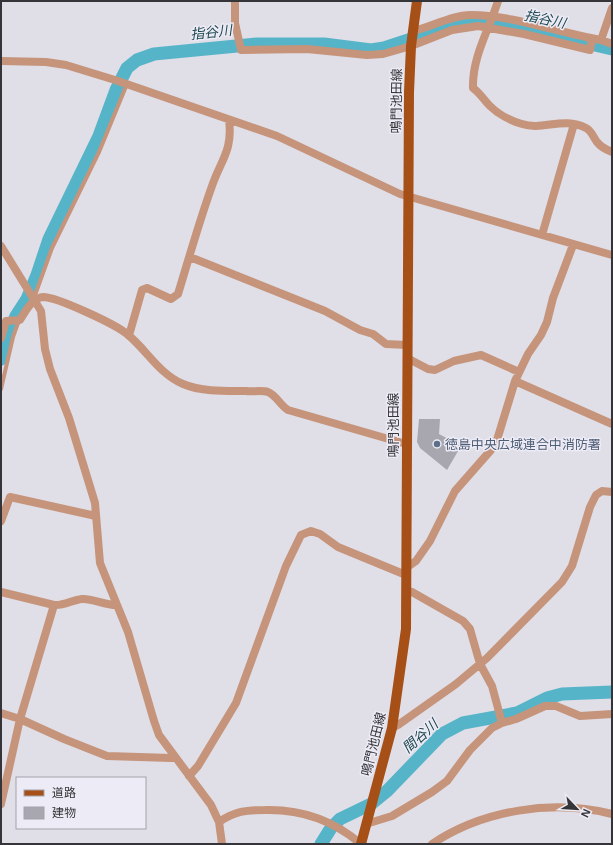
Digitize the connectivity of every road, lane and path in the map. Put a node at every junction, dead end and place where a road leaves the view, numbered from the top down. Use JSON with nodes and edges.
{"nodes":[{"id":1,"x":235,"y":1,"type":"edge"},
{"id":2,"x":417,"y":1,"type":"edge"},
{"id":3,"x":498,"y":1,"type":"edge"},
{"id":4,"x":612,"y":8,"type":"edge"},
{"id":5,"x":491,"y":23,"type":"junction"},
{"id":6,"x":412,"y":39,"type":"junction"},
{"id":7,"x":594,"y":42,"type":"junction"},
{"id":8,"x":612,"y":44,"type":"edge"},
{"id":9,"x":1,"y":61,"type":"edge"},
{"id":10,"x":126,"y":83,"type":"junction"},
{"id":11,"x":229,"y":120,"type":"junction"},
{"id":12,"x":574,"y":124,"type":"junction"},
{"id":13,"x":612,"y":152,"type":"edge"},
{"id":14,"x":408,"y":196,"type":"junction"},
{"id":15,"x":542,"y":235,"type":"junction"},
{"id":16,"x":573,"y":245,"type":"junction"},
{"id":17,"x":1,"y":246,"type":"edge"},
{"id":18,"x":612,"y":255,"type":"edge"},
{"id":19,"x":190,"y":257,"type":"junction"},
{"id":20,"x":34,"y":298,"type":"junction"},
{"id":21,"x":16,"y":320,"type":"junction"},
{"id":22,"x":128,"y":334,"type":"junction"},
{"id":23,"x":1,"y":338,"type":"edge"},
{"id":24,"x":407,"y":345,"type":"junction"},
{"id":25,"x":407,"y":358,"type":"junction"},
{"id":26,"x":519,"y":372,"type":"junction"},
{"id":27,"x":515,"y":381,"type":"junction"},
{"id":28,"x":1,"y":389,"type":"edge"},
{"id":29,"x":612,"y":424,"type":"edge"},
{"id":30,"x":406,"y":444,"type":"junction"},
{"id":31,"x":612,"y":492,"type":"edge"},
{"id":32,"x":96,"y":516,"type":"junction"},
{"id":33,"x":1,"y":521,"type":"edge"},
{"id":34,"x":406,"y":572,"type":"junction"},
{"id":35,"x":406,"y":591,"type":"junction"},
{"id":36,"x":1,"y":592,"type":"edge"},
{"id":37,"x":54,"y":605,"type":"junction"},
{"id":38,"x":116,"y":605,"type":"junction"},
{"id":39,"x":480,"y":664,"type":"junction"},
{"id":40,"x":1,"y":713,"type":"edge"},
{"id":41,"x":612,"y":714,"type":"edge"},
{"id":42,"x":20,"y":719,"type":"junction"},
{"id":43,"x":501,"y":719,"type":"junction"},
{"id":44,"x":392,"y":728,"type":"junction"},
{"id":45,"x":175,"y":757,"type":"junction"},
{"id":46,"x":189,"y":776,"type":"junction"},
{"id":47,"x":1,"y":804,"type":"edge"},
{"id":48,"x":612,"y":814,"type":"edge"},
{"id":49,"x":219,"y":822,"type":"junction"},
{"id":50,"x":366,"y":824,"type":"junction"},
{"id":51,"x":436,"y":843,"type":"edge"},
{"id":52,"x":222,"y":844,"type":"edge"},
{"id":53,"x":361,"y":844,"type":"edge"}],
"edges":[{"from":1,"to":6,"type":"street"},
{"from":2,"to":6,"type":"main road","name":"鳴門池田線"},
{"from":3,"to":5,"type":"street"},
{"from":4,"to":7,"type":"street"},
{"from":5,"to":6,"type":"street"},
{"from":5,"to":6,"type":"street"},
{"from":5,"to":7,"type":"street"},
{"from":5,"to":7,"type":"street"},
{"from":5,"to":12,"type":"street"},
{"from":6,"to":14,"type":"main road","name":"鳴門池田線"},
{"from":7,"to":8,"type":"street"},
{"from":9,"to":10,"type":"street"},
{"from":10,"to":11,"type":"street"},
{"from":10,"to":20,"type":"lane"},
{"from":11,"to":14,"type":"street"},
{"from":11,"to":19,"type":"street"},
{"from":12,"to":13,"type":"street"},
{"from":12,"to":15,"type":"street"},
{"from":14,"to":15,"type":"street"},
{"from":14,"to":24,"type":"main road","name":"鳴門池田線"},
{"from":15,"to":16,"type":"street"},
{"from":16,"to":18,"type":"street"},
{"from":16,"to":26,"type":"street"},
{"from":17,"to":20,"type":"street"},
{"from":19,"to":22,"type":"street"},
{"from":19,"to":24,"type":"street"},
{"from":20,"to":21,"type":"street"},
{"from":20,"to":22,"type":"street"},
{"from":20,"to":32,"type":"street"},
{"from":21,"to":23,"type":"street"},
{"from":21,"to":28,"type":"lane"},
{"from":22,"to":30,"type":"street"},
{"from":24,"to":25,"type":"main road","name":"鳴門池田線"},
{"from":25,"to":26,"type":"street"},
{"from":25,"to":30,"type":"main road","name":"鳴門池田線"},
{"from":26,"to":27,"type":"street"},
{"from":27,"to":29,"type":"street"},
{"from":27,"to":34,"type":"street"},
{"from":30,"to":34,"type":"main road","name":"鳴門池田線"},
{"from":31,"to":39,"type":"street"},
{"from":32,"to":33,"type":"street"},
{"from":32,"to":38,"type":"street"},
{"from":34,"to":35,"type":"main road","name":"鳴門池田線"},
{"from":34,"to":46,"type":"street"},
{"from":35,"to":39,"type":"street"},
{"from":35,"to":44,"type":"main road","name":"鳴門池田線"},
{"from":36,"to":37,"type":"street"},
{"from":37,"to":38,"type":"street"},
{"from":37,"to":42,"type":"street"},
{"from":38,"to":45,"type":"street"},
{"from":39,"to":43,"type":"street"},
{"from":39,"to":44,"type":"street"},
{"from":40,"to":42,"type":"street"},
{"from":41,"to":43,"type":"street"},
{"from":42,"to":45,"type":"street"},
{"from":42,"to":47,"type":"street"},
{"from":43,"to":50,"type":"street"},
{"from":44,"to":50,"type":"main road","name":"鳴門池田線"},
{"from":45,"to":46,"type":"street"},
{"from":46,"to":49,"type":"street"},
{"from":48,"to":51,"type":"street"},
{"from":49,"to":52,"type":"street"},
{"from":49,"to":53,"type":"street"},
{"from":50,"to":53,"type":"main road","name":"鳴門池田線"}]}
